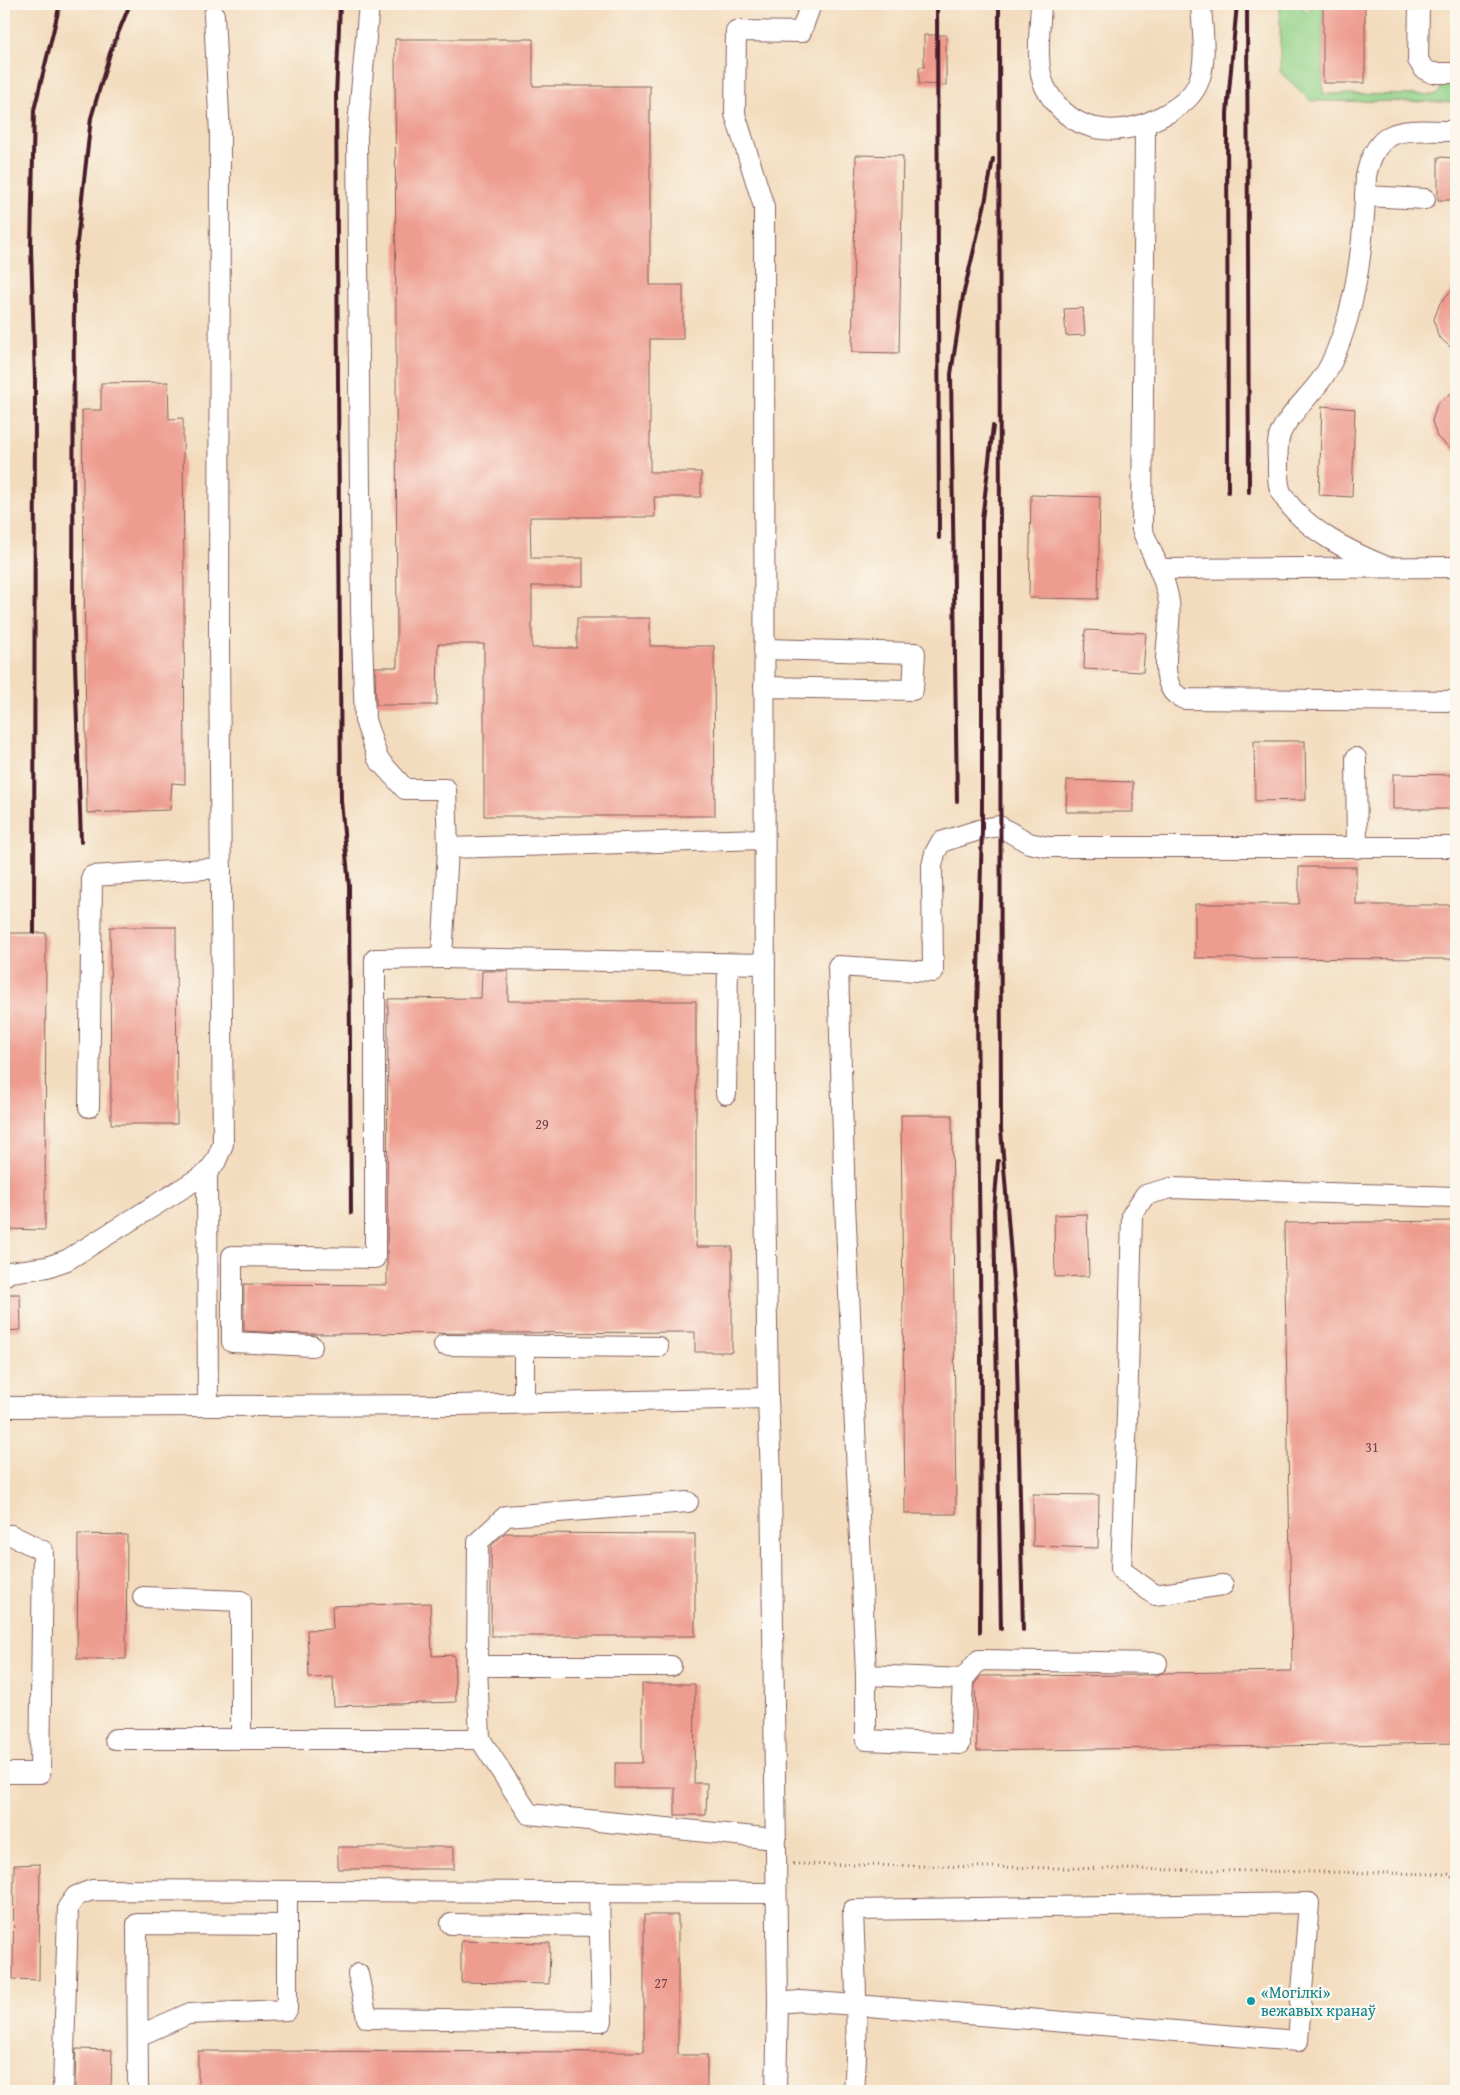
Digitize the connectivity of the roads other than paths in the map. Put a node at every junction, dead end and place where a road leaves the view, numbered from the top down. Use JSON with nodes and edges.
{"nodes":[{"id":1,"x":368,"y":4,"type":"edge"},
{"id":2,"x":811,"y":4,"type":"edge"},
{"id":3,"x":1041,"y":4,"type":"edge"},
{"id":4,"x":1201,"y":4,"type":"edge"},
{"id":5,"x":1419,"y":4,"type":"edge"},
{"id":6,"x":214,"y":15,"type":"dead end"},
{"id":7,"x":1456,"y":73,"type":"edge"},
{"id":8,"x":1146,"y":125,"type":"junction"},
{"id":9,"x":1456,"y":130,"type":"edge"},
{"id":10,"x":1365,"y":196,"type":"junction"},
{"id":11,"x":1425,"y":199,"type":"dead end"},
{"id":12,"x":1387,"y":567,"type":"junction"},
{"id":13,"x":1456,"y":567,"type":"edge"},
{"id":14,"x":1161,"y":569,"type":"junction"},
{"id":15,"x":764,"y":649,"type":"junction"},
{"id":16,"x":764,"y":687,"type":"junction"},
{"id":17,"x":1456,"y":701,"type":"edge"},
{"id":18,"x":1356,"y":758,"type":"dead end"},
{"id":19,"x":764,"y":839,"type":"junction"},
{"id":20,"x":1456,"y":847,"type":"edge"},
{"id":21,"x":448,"y":848,"type":"junction"},
{"id":22,"x":1357,"y":848,"type":"junction"},
{"id":23,"x":221,"y":868,"type":"junction"},
{"id":24,"x":442,"y":958,"type":"junction"},
{"id":25,"x":728,"y":964,"type":"junction"},
{"id":26,"x":765,"y":964,"type":"junction"},
{"id":27,"x":726,"y":1094,"type":"dead end"},
{"id":28,"x":89,"y":1107,"type":"dead end"},
{"id":29,"x":207,"y":1173,"type":"junction"},
{"id":30,"x":1456,"y":1197,"type":"edge"},
{"id":31,"x":4,"y":1276,"type":"edge"},
{"id":32,"x":444,"y":1345,"type":"dead end"},
{"id":33,"x":312,"y":1346,"type":"dead end"},
{"id":34,"x":524,"y":1346,"type":"junction"},
{"id":35,"x":658,"y":1347,"type":"dead end"},
{"id":36,"x":768,"y":1398,"type":"junction"},
{"id":37,"x":524,"y":1404,"type":"junction"},
{"id":38,"x":4,"y":1406,"type":"edge"},
{"id":39,"x":208,"y":1406,"type":"junction"},
{"id":40,"x":688,"y":1502,"type":"dead end"},
{"id":41,"x":4,"y":1535,"type":"edge"},
{"id":42,"x":1223,"y":1585,"type":"dead end"},
{"id":43,"x":143,"y":1597,"type":"dead end"},
{"id":44,"x":1157,"y":1663,"type":"dead end"},
{"id":45,"x":477,"y":1666,"type":"junction"},
{"id":46,"x":671,"y":1666,"type":"dead end"},
{"id":47,"x":866,"y":1675,"type":"junction"},
{"id":48,"x":963,"y":1679,"type":"junction"},
{"id":49,"x":115,"y":1739,"type":"dead end"},
{"id":50,"x":241,"y":1739,"type":"junction"},
{"id":51,"x":480,"y":1739,"type":"junction"},
{"id":52,"x":4,"y":1773,"type":"edge"},
{"id":53,"x":775,"y":1839,"type":"junction"},
{"id":54,"x":287,"y":1891,"type":"junction"},
{"id":55,"x":599,"y":1892,"type":"junction"},
{"id":56,"x":775,"y":1892,"type":"junction"},
{"id":57,"x":286,"y":1924,"type":"junction"},
{"id":58,"x":451,"y":1924,"type":"dead end"},
{"id":59,"x":600,"y":1926,"type":"junction"},
{"id":60,"x":358,"y":1974,"type":"dead end"},
{"id":61,"x":778,"y":2003,"type":"junction"},
{"id":62,"x":856,"y":2005,"type":"junction"},
{"id":63,"x":138,"y":2036,"type":"junction"},
{"id":64,"x":63,"y":2091,"type":"edge"},
{"id":65,"x":138,"y":2091,"type":"edge"},
{"id":66,"x":776,"y":2091,"type":"edge"},
{"id":67,"x":854,"y":2091,"type":"edge"}],
"edges":[{"from":1,"to":21,"type":"lane"},
{"from":2,"to":15,"type":"lane"},
{"from":3,"to":8,"type":"lane"},
{"from":4,"to":8,"type":"lane"},
{"from":5,"to":7,"type":"lane"},
{"from":6,"to":23,"type":"lane"},
{"from":8,"to":14,"type":"lane"},
{"from":9,"to":10,"type":"lane"},
{"from":10,"to":11,"type":"lane"},
{"from":10,"to":12,"type":"lane"},
{"from":12,"to":13,"type":"lane"},
{"from":12,"to":14,"type":"lane"},
{"from":14,"to":17,"type":"lane"},
{"from":15,"to":16,"type":"lane"},
{"from":15,"to":16,"type":"lane"},
{"from":16,"to":19,"type":"lane"},
{"from":18,"to":22,"type":"lane"},
{"from":19,"to":21,"type":"lane"},
{"from":19,"to":26,"type":"lane"},
{"from":20,"to":22,"type":"lane"},
{"from":21,"to":24,"type":"lane"},
{"from":22,"to":47,"type":"lane"},
{"from":23,"to":28,"type":"lane"},
{"from":23,"to":29,"type":"lane"},
{"from":24,"to":25,"type":"lane"},
{"from":24,"to":33,"type":"lane"},
{"from":25,"to":26,"type":"lane"},
{"from":25,"to":27,"type":"lane"},
{"from":26,"to":36,"type":"lane"},
{"from":29,"to":31,"type":"lane"},
{"from":29,"to":39,"type":"lane"},
{"from":30,"to":42,"type":"lane"},
{"from":32,"to":34,"type":"lane"},
{"from":34,"to":35,"type":"lane"},
{"from":34,"to":37,"type":"lane"},
{"from":36,"to":37,"type":"lane"},
{"from":36,"to":53,"type":"lane"},
{"from":37,"to":39,"type":"lane"},
{"from":38,"to":39,"type":"lane"},
{"from":40,"to":45,"type":"lane"},
{"from":41,"to":52,"type":"lane"},
{"from":43,"to":50,"type":"lane"},
{"from":44,"to":48,"type":"lane"},
{"from":45,"to":46,"type":"lane"},
{"from":45,"to":51,"type":"lane"},
{"from":47,"to":48,"type":"lane"},
{"from":47,"to":48,"type":"lane"},
{"from":49,"to":50,"type":"lane"},
{"from":50,"to":51,"type":"lane"},
{"from":51,"to":53,"type":"lane"},
{"from":53,"to":56,"type":"lane"},
{"from":54,"to":55,"type":"lane"},
{"from":54,"to":57,"type":"lane"},
{"from":54,"to":64,"type":"lane"},
{"from":55,"to":56,"type":"lane"},
{"from":55,"to":59,"type":"lane"},
{"from":56,"to":61,"type":"lane"},
{"from":57,"to":63,"type":"lane"},
{"from":57,"to":63,"type":"lane"},
{"from":58,"to":59,"type":"lane"},
{"from":59,"to":60,"type":"lane"},
{"from":61,"to":62,"type":"lane"},
{"from":61,"to":66,"type":"lane"},
{"from":62,"to":62,"type":"lane"},
{"from":62,"to":67,"type":"lane"},
{"from":63,"to":65,"type":"lane"}]}
